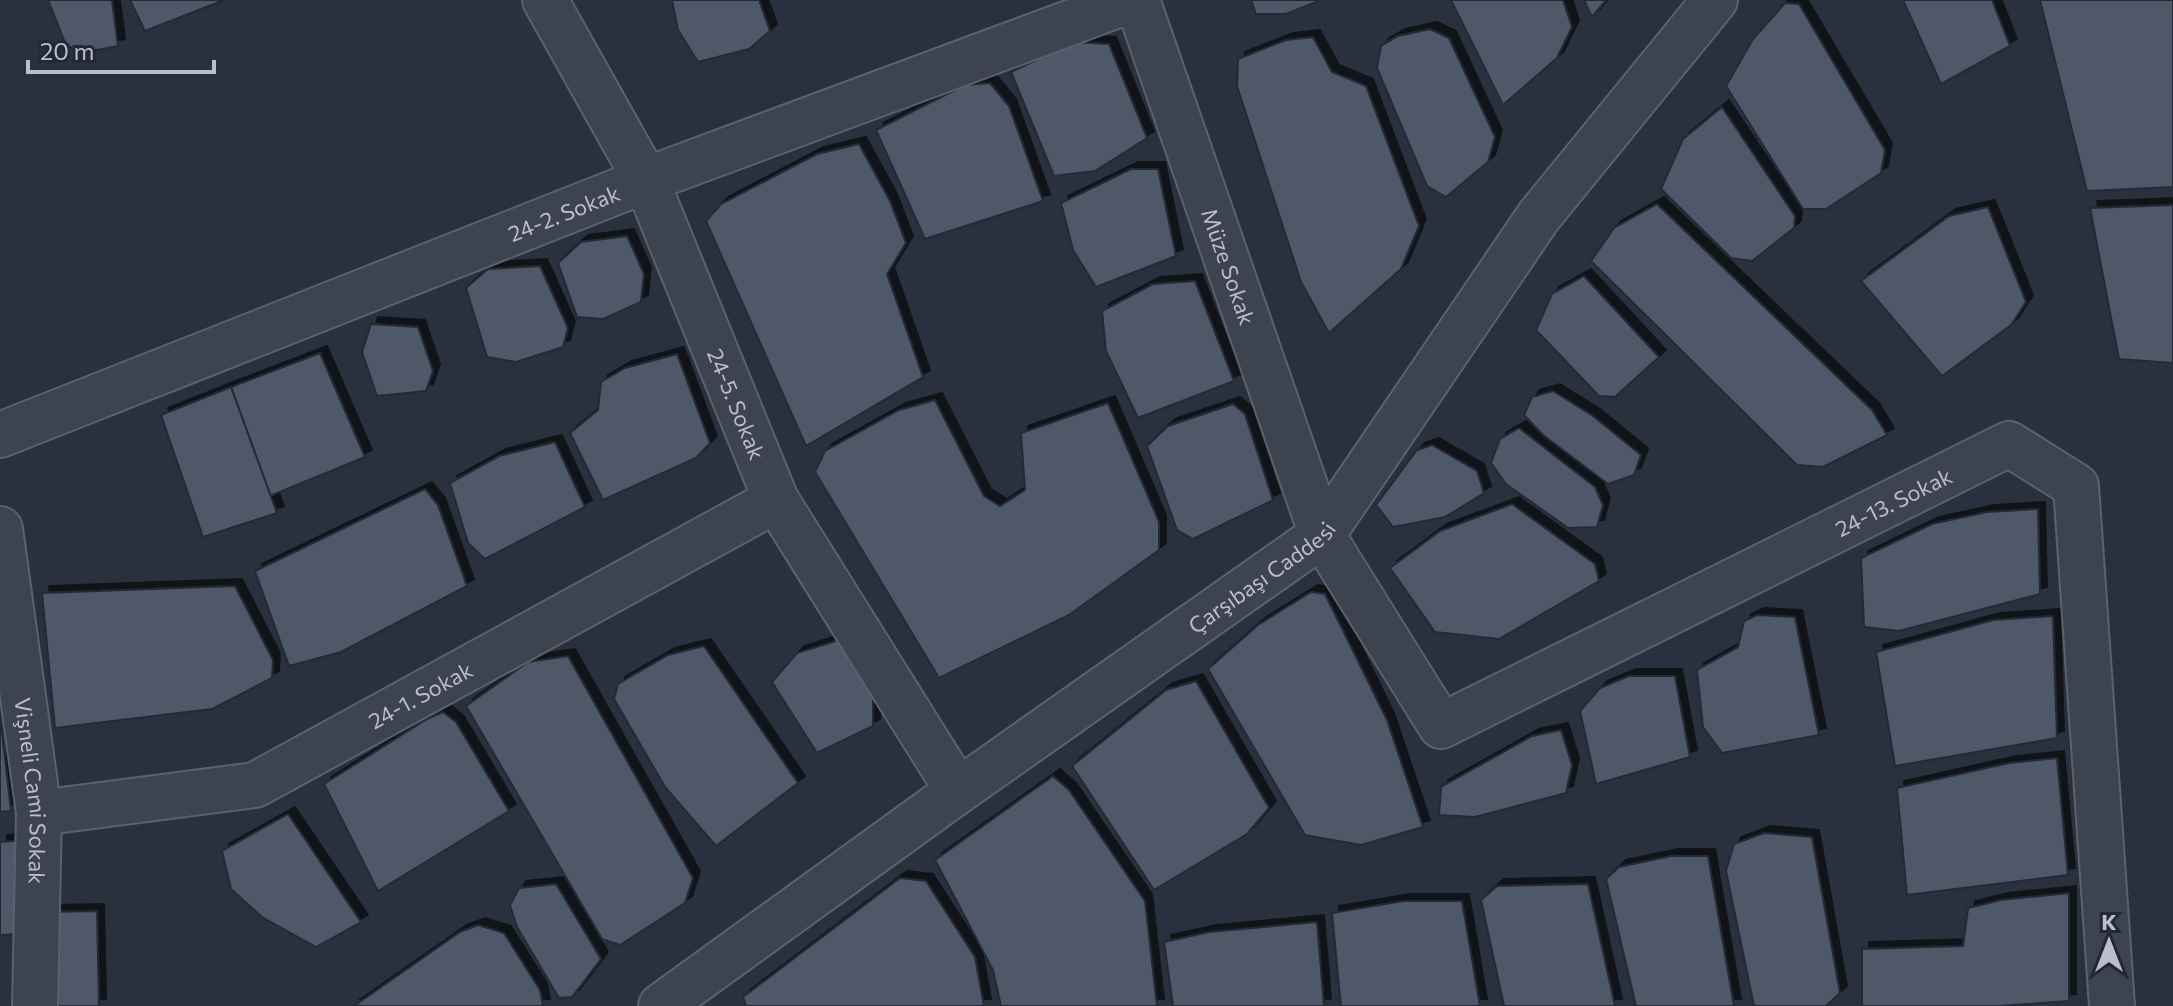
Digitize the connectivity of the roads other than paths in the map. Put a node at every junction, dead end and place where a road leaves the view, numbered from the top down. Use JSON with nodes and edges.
{"nodes":[{"id":1,"x":545,"y":0,"type":"edge"},
{"id":2,"x":1131,"y":0,"type":"edge"},
{"id":3,"x":1137,"y":0,"type":"edge"},
{"id":4,"x":1715,"y":0,"type":"edge"},
{"id":5,"x":646,"y":180,"type":"junction"},
{"id":6,"x":0,"y":435,"type":"edge"},
{"id":7,"x":776,"y":500,"type":"junction"},
{"id":8,"x":0,"y":529,"type":"edge"},
{"id":9,"x":1322,"y":535,"type":"junction"},
{"id":10,"x":958,"y":791,"type":"junction"},
{"id":11,"x":39,"y":813,"type":"junction"},
{"id":12,"x":35,"y":1006,"type":"edge"},
{"id":13,"x":661,"y":1006,"type":"edge"},
{"id":14,"x":2112,"y":1006,"type":"edge"}],
"edges":[{"from":1,"to":5,"type":"street","name":"24-5. Sokak"},
{"from":2,"to":5,"type":"street","name":"24-2. Sokak"},
{"from":3,"to":9,"type":"street","name":"Müze Sokak"},
{"from":4,"to":9,"type":"street","name":"Çarşıbaşı Caddesi"},
{"from":5,"to":6,"type":"street","name":"24-2. Sokak"},
{"from":5,"to":7,"type":"street","name":"24-5. Sokak"},
{"from":7,"to":10,"type":"street","name":"24-5. Sokak"},
{"from":7,"to":11,"type":"street","name":"24-1. Sokak"},
{"from":8,"to":11,"type":"street","name":"Vişneli Cami Sokak"},
{"from":9,"to":10,"type":"street","name":"Çarşıbaşı Caddesi"},
{"from":9,"to":14,"type":"street","name":"24-13. Sokak"},
{"from":10,"to":13,"type":"street","name":"Çarşıbaşı Caddesi"},
{"from":11,"to":12,"type":"street","name":"Vişneli Cami Sokak"}]}
